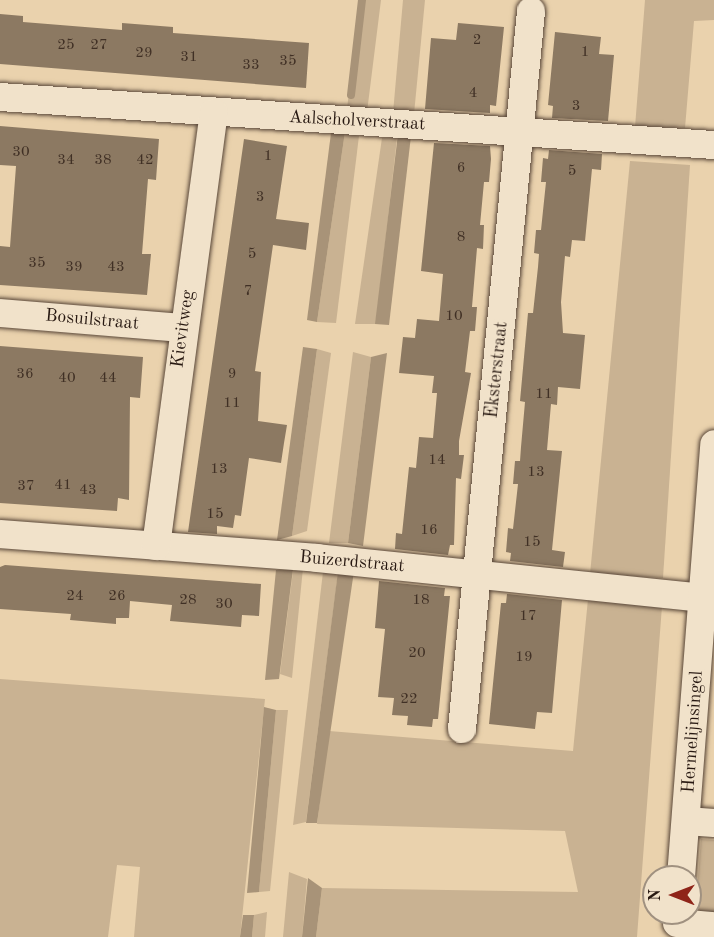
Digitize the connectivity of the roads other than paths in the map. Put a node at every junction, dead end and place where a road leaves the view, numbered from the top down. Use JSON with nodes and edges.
{"nodes":[{"id":1,"x":531,"y":11,"type":"dead end"},
{"id":2,"x":0,"y":97,"type":"edge"},
{"id":3,"x":214,"y":113,"type":"junction"},
{"id":4,"x":520,"y":131,"type":"junction"},
{"id":5,"x":714,"y":145,"type":"edge"},
{"id":6,"x":0,"y":313,"type":"edge"},
{"id":7,"x":183,"y":328,"type":"junction"},
{"id":8,"x":714,"y":444,"type":"edge"},
{"id":9,"x":0,"y":534,"type":"edge"},
{"id":10,"x":156,"y":546,"type":"junction"},
{"id":11,"x":477,"y":574,"type":"junction"},
{"id":12,"x":708,"y":598,"type":"edge"},
{"id":13,"x":462,"y":729,"type":"dead end"},
{"id":14,"x":700,"y":822,"type":"edge"},
{"id":15,"x":685,"y":865,"type":"edge"},
{"id":16,"x":696,"y":925,"type":"edge"},
{"id":17,"x":714,"y":926,"type":"edge"}],
"edges":[{"from":1,"to":4,"type":"street","name":"Eksterstraat"},
{"from":2,"to":3,"type":"street","name":"Aalscholverstraat"},
{"from":3,"to":4,"type":"street","name":"Aalscholverstraat"},
{"from":3,"to":7,"type":"street","name":"Kievitweg"},
{"from":4,"to":5,"type":"street","name":"Aalscholverstraat"},
{"from":4,"to":11,"type":"street","name":"Eksterstraat"},
{"from":6,"to":7,"type":"street","name":"Bosuilstraat"},
{"from":7,"to":10,"type":"street","name":"Kievitweg"},
{"from":8,"to":12,"type":"street","name":"Hermelijnsingel"},
{"from":9,"to":10,"type":"street","name":"Buizerdstraat"},
{"from":10,"to":11,"type":"street","name":"Buizerdstraat"},
{"from":11,"to":12,"type":"street","name":"Buizerdstraat"},
{"from":11,"to":13,"type":"street","name":"Eksterstraat"},
{"from":12,"to":14,"type":"street","name":"Hermelijnsingel"},
{"from":14,"to":15,"type":"street","name":"Hermelijnsingel"},
{"from":16,"to":17,"type":"street"}]}
